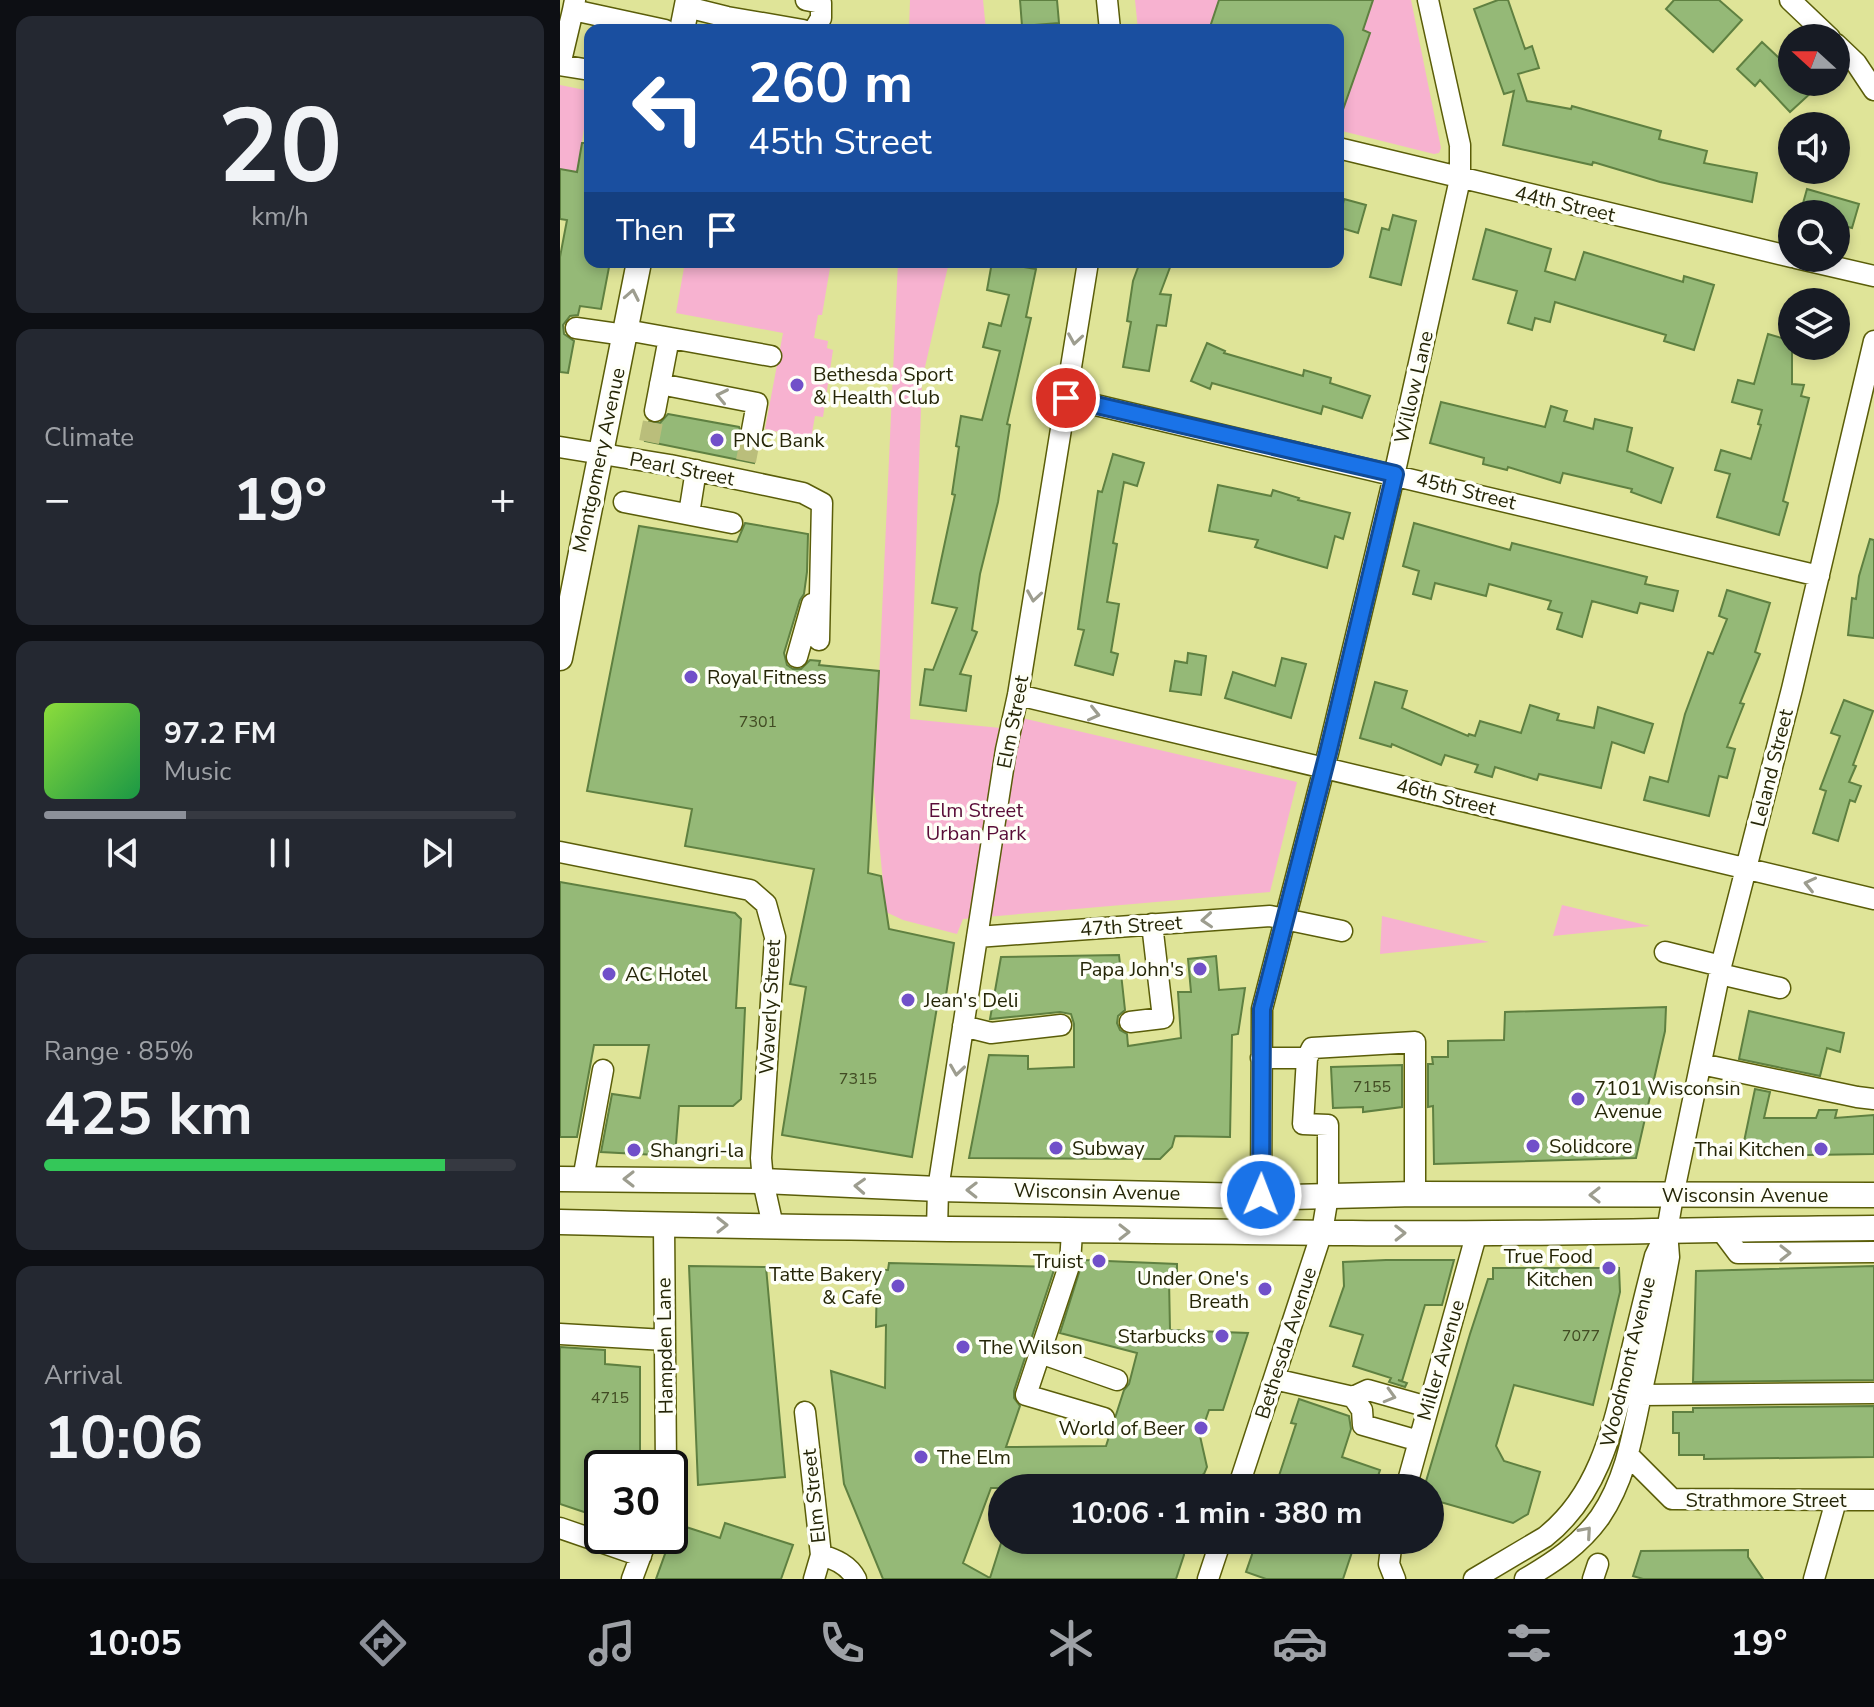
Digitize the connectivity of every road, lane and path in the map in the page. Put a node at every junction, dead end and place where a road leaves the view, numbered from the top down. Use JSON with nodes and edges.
{"nodes":[{"id":1,"x":806,"y":0,"type":"edge"},
{"id":2,"x":1107,"y":0,"type":"edge"},
{"id":3,"x":1428,"y":0,"type":"edge"},
{"id":4,"x":1790,"y":0,"type":"edge"},
{"id":5,"x":574,"y":5,"type":"edge"},
{"id":6,"x":728,"y":9,"type":"edge"},
{"id":7,"x":686,"y":12,"type":"edge"},
{"id":8,"x":643,"y":24,"type":"edge"},
{"id":9,"x":782,"y":24,"type":"edge"},
{"id":10,"x":818,"y":24,"type":"edge"},
{"id":11,"x":1109,"y":24,"type":"edge"},
{"id":12,"x":1815,"y":24,"type":"edge"},
{"id":13,"x":1850,"y":57,"type":"edge"},
{"id":14,"x":560,"y":65,"type":"edge"},
{"id":15,"x":560,"y":65,"type":"edge"},
{"id":16,"x":584,"y":69,"type":"edge"},
{"id":17,"x":1874,"y":90,"type":"edge"},
{"id":18,"x":1344,"y":150,"type":"edge"},
{"id":19,"x":1460,"y":179,"type":"junction"},
{"id":20,"x":1778,"y":254,"type":"edge"},
{"id":21,"x":638,"y":268,"type":"edge"},
{"id":22,"x":1087,"y":268,"type":"edge"},
{"id":23,"x":1850,"y":271,"type":"edge"},
{"id":24,"x":1874,"y":276,"type":"edge"},
{"id":25,"x":576,"y":328,"type":"dead end"},
{"id":26,"x":625,"y":333,"type":"junction"},
{"id":27,"x":669,"y":338,"type":"junction"},
{"id":28,"x":1874,"y":341,"type":"edge"},
{"id":29,"x":771,"y":356,"type":"dead end"},
{"id":30,"x":660,"y":384,"type":"junction"},
{"id":31,"x":1066,"y":398,"type":"junction"},
{"id":32,"x":655,"y":411,"type":"tunnel mouth"},
{"id":33,"x":752,"y":430,"type":"tunnel mouth"},
{"id":34,"x":560,"y":447,"type":"edge"},
{"id":35,"x":600,"y":454,"type":"junction"},
{"id":36,"x":696,"y":470,"type":"junction"},
{"id":37,"x":1395,"y":474,"type":"junction"},
{"id":38,"x":624,"y":502,"type":"dead end"},
{"id":39,"x":689,"y":514,"type":"junction"},
{"id":40,"x":732,"y":523,"type":"dead end"},
{"id":41,"x":821,"y":569,"type":"junction"},
{"id":42,"x":1819,"y":576,"type":"junction"},
{"id":43,"x":819,"y":640,"type":"dead end"},
{"id":44,"x":797,"y":657,"type":"dead end"},
{"id":45,"x":560,"y":658,"type":"edge"},
{"id":46,"x":1018,"y":695,"type":"junction"},
{"id":47,"x":1324,"y":768,"type":"junction"},
{"id":48,"x":560,"y":852,"type":"edge"},
{"id":49,"x":1747,"y":870,"type":"junction"},
{"id":50,"x":1874,"y":899,"type":"edge"},
{"id":51,"x":1284,"y":918,"type":"junction"},
{"id":52,"x":1152,"y":924,"type":"junction"},
{"id":53,"x":1342,"y":931,"type":"dead end"},
{"id":54,"x":977,"y":937,"type":"junction"},
{"id":55,"x":1665,"y":952,"type":"dead end"},
{"id":56,"x":1720,"y":970,"type":"junction"},
{"id":57,"x":1780,"y":988,"type":"dead end"},
{"id":58,"x":1130,"y":1022,"type":"dead end"},
{"id":59,"x":1061,"y":1025,"type":"dead end"},
{"id":60,"x":963,"y":1026,"type":"junction"},
{"id":61,"x":1261,"y":1058,"type":"junction"},
{"id":62,"x":1307,"y":1058,"type":"junction"},
{"id":63,"x":1701,"y":1064,"type":"junction"},
{"id":64,"x":603,"y":1070,"type":"dead end"},
{"id":65,"x":1874,"y":1099,"type":"edge"},
{"id":66,"x":572,"y":1179,"type":"edge"},
{"id":67,"x":763,"y":1181,"type":"junction"},
{"id":68,"x":938,"y":1189,"type":"junction"},
{"id":69,"x":1415,"y":1194,"type":"junction"},
{"id":70,"x":1261,"y":1195,"type":"junction"},
{"id":71,"x":1874,"y":1195,"type":"edge"},
{"id":72,"x":1328,"y":1196,"type":"junction"},
{"id":73,"x":1673,"y":1196,"type":"junction"},
{"id":74,"x":560,"y":1222,"type":"edge"},
{"id":75,"x":664,"y":1225,"type":"junction"},
{"id":76,"x":773,"y":1226,"type":"junction"},
{"id":77,"x":1874,"y":1228,"type":"edge"},
{"id":78,"x":1720,"y":1229,"type":"junction"},
{"id":79,"x":937,"y":1230,"type":"junction"},
{"id":80,"x":1667,"y":1231,"type":"junction"},
{"id":81,"x":1072,"y":1232,"type":"junction"},
{"id":82,"x":1322,"y":1232,"type":"junction"},
{"id":83,"x":1477,"y":1232,"type":"junction"},
{"id":84,"x":1231,"y":1233,"type":"junction"},
{"id":85,"x":1874,"y":1252,"type":"edge"},
{"id":86,"x":560,"y":1334,"type":"edge"},
{"id":87,"x":665,"y":1340,"type":"junction"},
{"id":88,"x":1040,"y":1353,"type":"junction"},
{"id":89,"x":1274,"y":1379,"type":"junction"},
{"id":90,"x":1117,"y":1380,"type":"dead end"},
{"id":91,"x":1874,"y":1393,"type":"edge"},
{"id":92,"x":1641,"y":1395,"type":"junction"},
{"id":93,"x":1353,"y":1397,"type":"junction"},
{"id":94,"x":1428,"y":1407,"type":"junction"},
{"id":95,"x":805,"y":1412,"type":"dead end"},
{"id":96,"x":1104,"y":1418,"type":"dead end"},
{"id":97,"x":1419,"y":1441,"type":"junction"},
{"id":98,"x":666,"y":1450,"type":"edge"},
{"id":99,"x":1628,"y":1455,"type":"junction"},
{"id":100,"x":1600,"y":1465,"type":"junction"},
{"id":101,"x":1243,"y":1474,"type":"edge"},
{"id":102,"x":1410,"y":1474,"type":"edge"},
{"id":103,"x":1617,"y":1486,"type":"junction"},
{"id":104,"x":1874,"y":1500,"type":"edge"},
{"id":105,"x":1836,"y":1501,"type":"junction"},
{"id":106,"x":560,"y":1528,"type":"edge"},
{"id":107,"x":584,"y":1533,"type":"edge"},
{"id":108,"x":641,"y":1554,"type":"edge"},
{"id":109,"x":1216,"y":1554,"type":"edge"},
{"id":110,"x":1390,"y":1554,"type":"edge"},
{"id":111,"x":821,"y":1555,"type":"junction"},
{"id":112,"x":632,"y":1579,"type":"edge"},
{"id":113,"x":814,"y":1579,"type":"edge"},
{"id":114,"x":856,"y":1579,"type":"edge"},
{"id":115,"x":1208,"y":1579,"type":"edge"},
{"id":116,"x":1395,"y":1579,"type":"edge"},
{"id":117,"x":1474,"y":1579,"type":"edge"},
{"id":118,"x":1525,"y":1579,"type":"edge"},
{"id":119,"x":1814,"y":1579,"type":"edge"}],
"edges":[{"from":1,"to":10,"type":"street"},
{"from":2,"to":11,"type":"street"},
{"from":3,"to":19,"type":"street","name":"Willow Lane"},
{"from":4,"to":12,"type":"street"},
{"from":5,"to":8,"type":"street"},
{"from":5,"to":14,"type":"street"},
{"from":6,"to":7,"type":"street"},
{"from":6,"to":9,"type":"street"},
{"from":13,"to":17,"type":"street"},
{"from":15,"to":16,"type":"street"},
{"from":18,"to":19,"type":"street","name":"44th Street"},
{"from":19,"to":20,"type":"street","name":"44th Street"},
{"from":19,"to":37,"type":"street","name":"Willow Lane"},
{"from":26,"to":21,"type":"main road","name":"Montgomery Avenue","one_way":true},
{"from":22,"to":31,"type":"street","name":"Elm Street","one_way":true},
{"from":23,"to":24,"type":"street","name":"44th Street"},
{"from":25,"to":26,"type":"street"},
{"from":26,"to":27,"type":"street"},
{"from":26,"to":35,"type":"main road","name":"Montgomery Avenue"},
{"from":27,"to":29,"type":"street"},
{"from":27,"to":30,"type":"street"},
{"from":28,"to":42,"type":"street","name":"Leland Street"},
{"from":30,"to":32,"type":"street"},
{"from":33,"to":30,"type":"street","one_way":true},
{"from":31,"to":37,"type":"street","name":"45th Street"},
{"from":31,"to":46,"type":"street","name":"Elm Street","one_way":true},
{"from":34,"to":35,"type":"street","name":"Pearl Street"},
{"from":35,"to":36,"type":"street","name":"Pearl Street"},
{"from":35,"to":45,"type":"main road","name":"Montgomery Avenue"},
{"from":36,"to":39,"type":"street"},
{"from":36,"to":41,"type":"street","name":"Pearl Street"},
{"from":37,"to":42,"type":"street","name":"45th Street"},
{"from":37,"to":47,"type":"street","name":"Willow Lane"},
{"from":38,"to":39,"type":"street"},
{"from":39,"to":40,"type":"street"},
{"from":41,"to":43,"type":"street"},
{"from":41,"to":44,"type":"street"},
{"from":42,"to":49,"type":"street","name":"Leland Street"},
{"from":46,"to":47,"type":"street","name":"46th Street","one_way":true},
{"from":46,"to":54,"type":"street","name":"Elm Street"},
{"from":47,"to":49,"type":"street","name":"46th Street"},
{"from":47,"to":51,"type":"street","name":"Willow Lane"},
{"from":48,"to":67,"type":"street","name":"Waverly Street"},
{"from":50,"to":49,"type":"street","name":"46th Street","one_way":true},
{"from":49,"to":56,"type":"street","name":"Leland Street"},
{"from":51,"to":52,"type":"street","name":"47th Street","one_way":true},
{"from":51,"to":53,"type":"street","name":"47th Street"},
{"from":51,"to":61,"type":"street","name":"Willow Lane"},
{"from":52,"to":54,"type":"street","name":"47th Street"},
{"from":52,"to":58,"type":"street"},
{"from":54,"to":60,"type":"street","name":"Elm Street"},
{"from":55,"to":56,"type":"street"},
{"from":56,"to":57,"type":"street"},
{"from":56,"to":63,"type":"street","name":"Leland Street"},
{"from":59,"to":60,"type":"street"},
{"from":60,"to":68,"type":"street","name":"Elm Street","one_way":true},
{"from":61,"to":62,"type":"street"},
{"from":61,"to":70,"type":"street","name":"Willow Lane"},
{"from":62,"to":69,"type":"street"},
{"from":62,"to":72,"type":"street","name":"Bethesda Avenue"},
{"from":63,"to":65,"type":"street"},
{"from":63,"to":73,"type":"street","name":"Leland Street"},
{"from":64,"to":66,"type":"street"},
{"from":67,"to":66,"type":"main road","name":"Wisconsin Avenue","one_way":true},
{"from":68,"to":67,"type":"main road","name":"Wisconsin Avenue","one_way":true},
{"from":67,"to":76,"type":"street"},
{"from":70,"to":68,"type":"main road","name":"Wisconsin Avenue","one_way":true},
{"from":68,"to":79,"type":"street","name":"Elm Street"},
{"from":69,"to":72,"type":"main road","name":"Wisconsin Avenue"},
{"from":73,"to":69,"type":"main road","name":"Wisconsin Avenue","one_way":true},
{"from":70,"to":72,"type":"main road","name":"Wisconsin Avenue"},
{"from":70,"to":84,"type":"street"},
{"from":71,"to":73,"type":"main road","name":"Wisconsin Avenue"},
{"from":72,"to":82,"type":"street","name":"Bethesda Avenue"},
{"from":73,"to":80,"type":"street","name":"Woodmont Avenue"},
{"from":74,"to":75,"type":"main road","name":"Wisconsin Avenue"},
{"from":75,"to":76,"type":"main road","name":"Wisconsin Avenue","one_way":true},
{"from":75,"to":87,"type":"street","name":"Hampden Lane"},
{"from":76,"to":79,"type":"main road","name":"Wisconsin Avenue"},
{"from":77,"to":78,"type":"main road","name":"Wisconsin Avenue"},
{"from":78,"to":80,"type":"main road","name":"Wisconsin Avenue"},
{"from":78,"to":85,"type":"street","one_way":true},
{"from":79,"to":81,"type":"main road","name":"Wisconsin Avenue"},
{"from":80,"to":83,"type":"main road","name":"Wisconsin Avenue"},
{"from":80,"to":92,"type":"street","name":"Woodmont Avenue"},
{"from":80,"to":100,"type":"street","name":"Woodmont Avenue"},
{"from":81,"to":84,"type":"main road","name":"Wisconsin Avenue","one_way":true},
{"from":81,"to":88,"type":"street"},
{"from":82,"to":83,"type":"main road","name":"Wisconsin Avenue","one_way":true},
{"from":82,"to":84,"type":"main road","name":"Wisconsin Avenue"},
{"from":82,"to":89,"type":"street","name":"Bethesda Avenue"},
{"from":83,"to":94,"type":"street","name":"Miller Avenue"},
{"from":86,"to":87,"type":"street"},
{"from":87,"to":98,"type":"street","name":"Hampden Lane"},
{"from":88,"to":90,"type":"street"},
{"from":88,"to":96,"type":"street"},
{"from":89,"to":93,"type":"street"},
{"from":89,"to":101,"type":"street","name":"Bethesda Avenue"},
{"from":91,"to":92,"type":"street"},
{"from":92,"to":99,"type":"street","name":"Woodmont Avenue"},
{"from":93,"to":94,"type":"street","one_way":true},
{"from":93,"to":97,"type":"street"},
{"from":94,"to":97,"type":"street","name":"Miller Avenue"},
{"from":95,"to":111,"type":"street","name":"Elm Street"},
{"from":97,"to":102,"type":"street","name":"Miller Avenue"},
{"from":99,"to":103,"type":"street","name":"Woodmont Avenue"},
{"from":99,"to":105,"type":"street","name":"Strathmore Street"},
{"from":100,"to":103,"type":"street"},
{"from":100,"to":117,"type":"street","name":"Woodmont Avenue"},
{"from":118,"to":103,"type":"street","name":"Woodmont Avenue","one_way":true},
{"from":104,"to":105,"type":"street","name":"Strathmore Street"},
{"from":105,"to":119,"type":"street"},
{"from":106,"to":107,"type":"street"},
{"from":108,"to":112,"type":"street"},
{"from":109,"to":115,"type":"street"},
{"from":110,"to":116,"type":"street"},
{"from":111,"to":113,"type":"street","name":"Elm Street"},
{"from":111,"to":114,"type":"street"}]}
